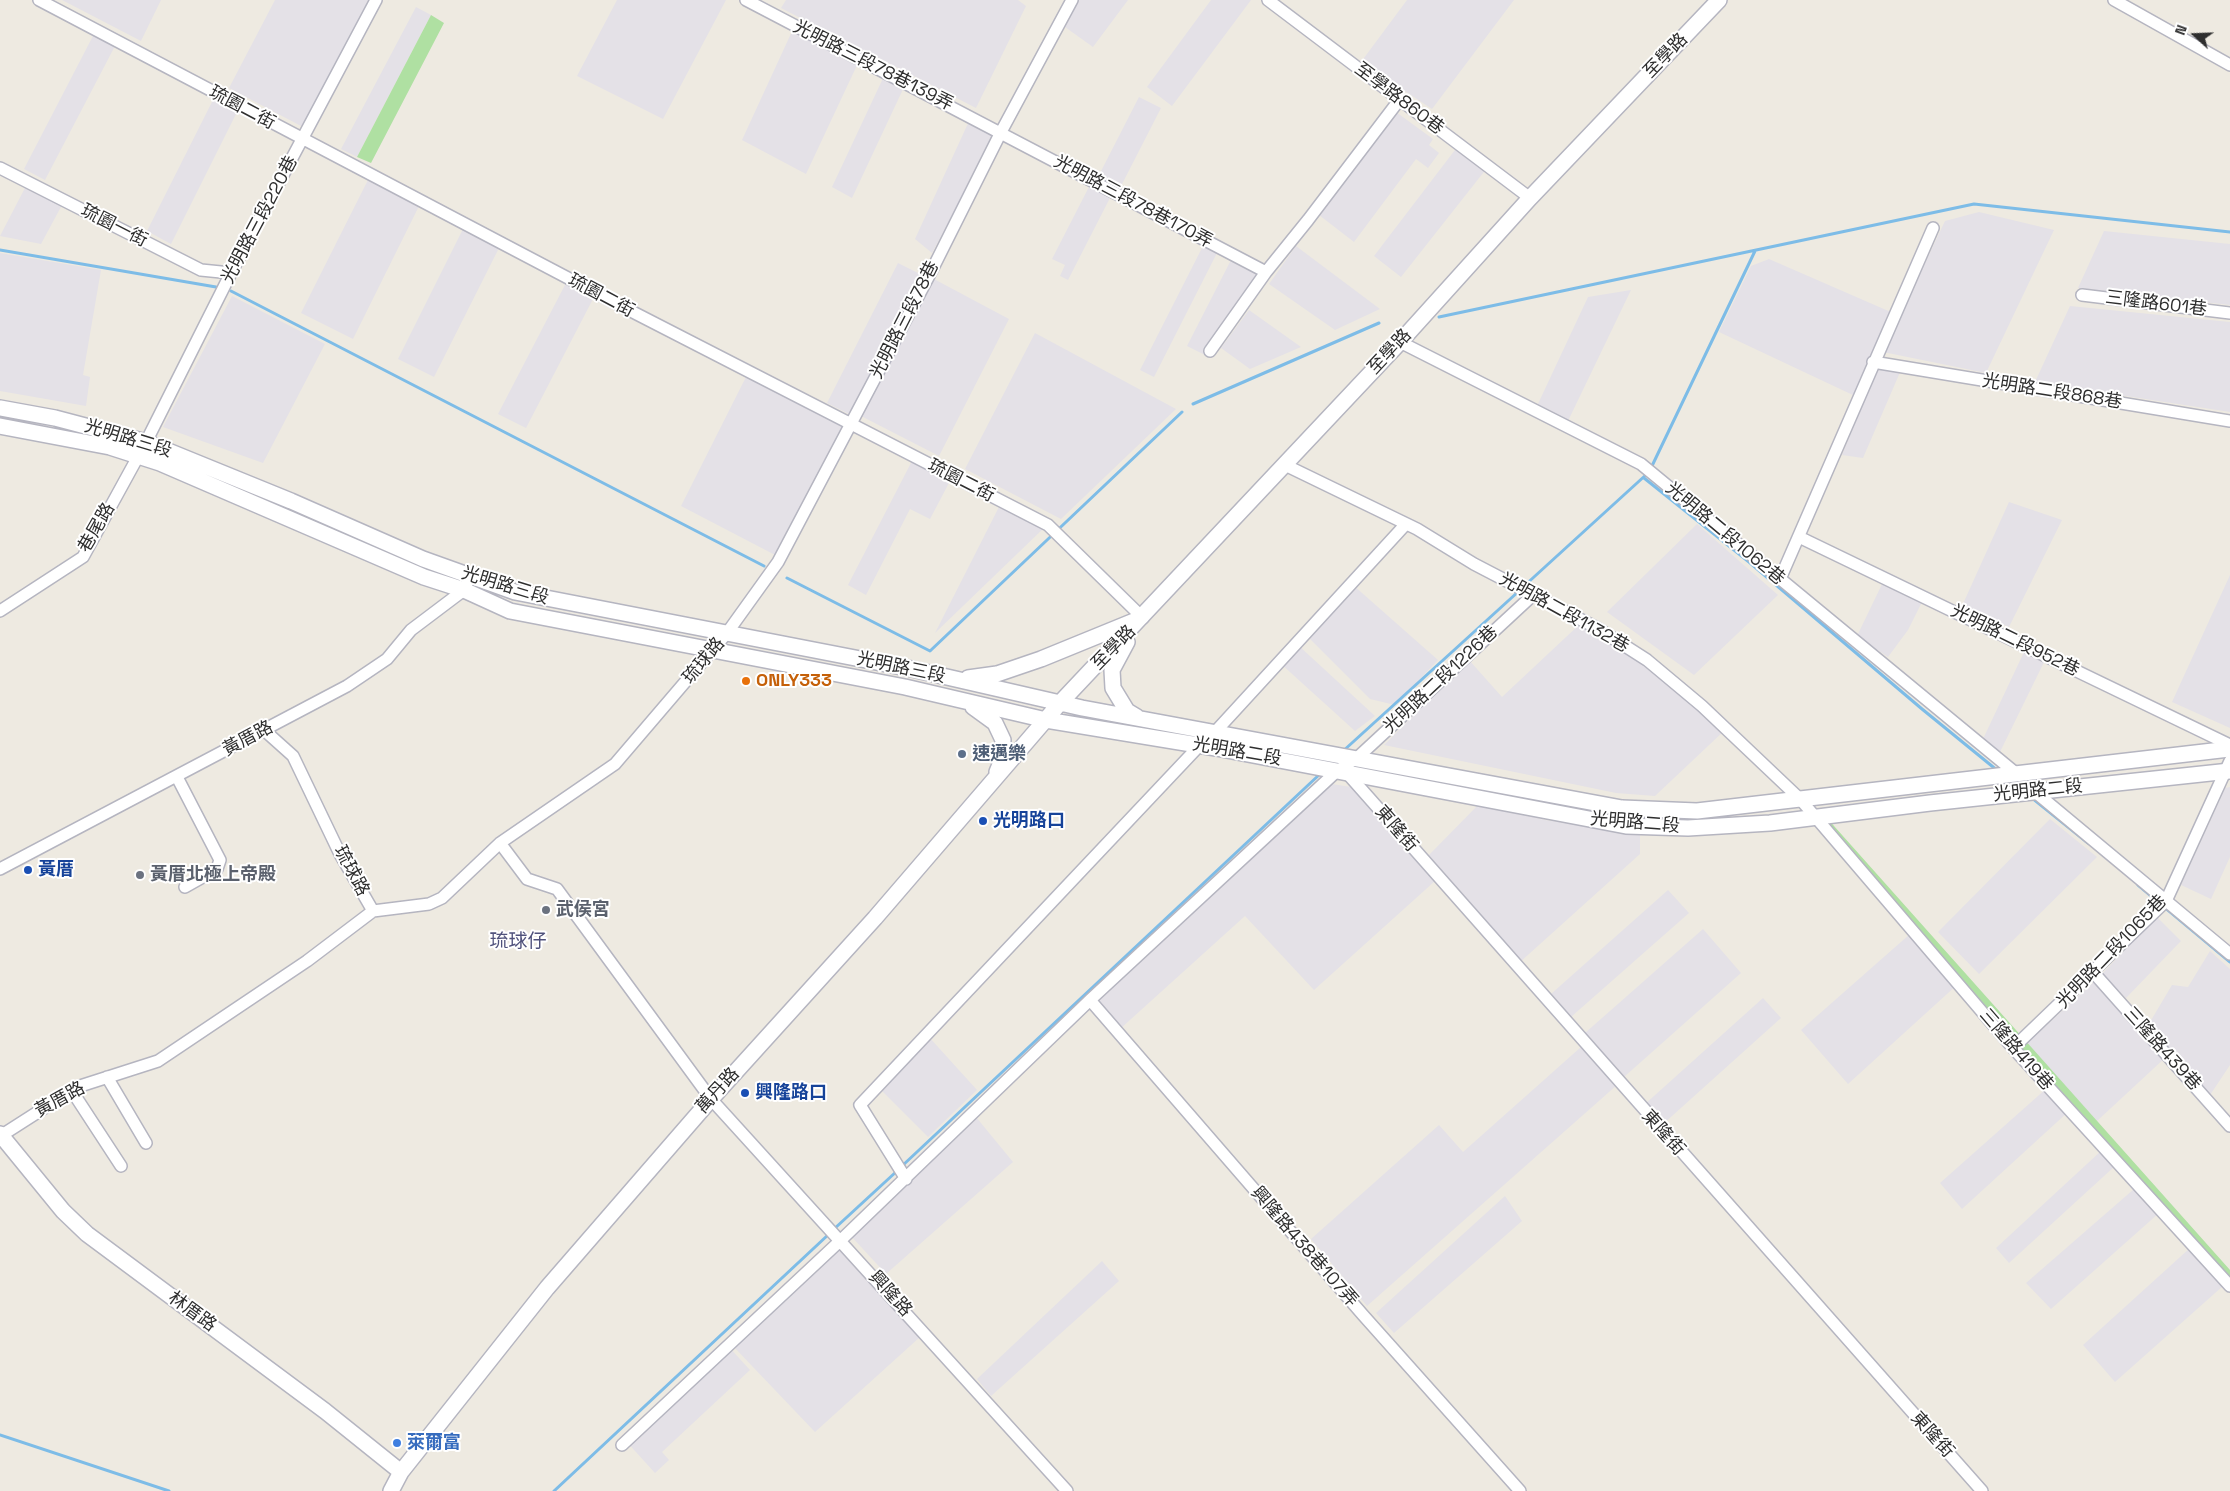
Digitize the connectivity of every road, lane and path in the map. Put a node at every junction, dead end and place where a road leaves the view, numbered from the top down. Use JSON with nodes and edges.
{"nodes":[{"id":1,"x":39,"y":0,"type":"edge"},
{"id":2,"x":376,"y":0,"type":"edge"},
{"id":3,"x":746,"y":0,"type":"edge"},
{"id":4,"x":1072,"y":0,"type":"edge"},
{"id":5,"x":1268,"y":0,"type":"edge"},
{"id":6,"x":1719,"y":0,"type":"edge"},
{"id":7,"x":2114,"y":0,"type":"edge"},
{"id":8,"x":2230,"y":64,"type":"edge"},
{"id":9,"x":1400,"y":99,"type":"junction"},
{"id":10,"x":1000,"y":132,"type":"junction"},
{"id":11,"x":303,"y":140,"type":"junction"},
{"id":12,"x":0,"y":168,"type":"edge"},
{"id":13,"x":1530,"y":198,"type":"junction"},
{"id":14,"x":1934,"y":228,"type":"dead end"},
{"id":15,"x":1266,"y":272,"type":"junction"},
{"id":16,"x":231,"y":273,"type":"junction"},
{"id":17,"x":2082,"y":295,"type":"dead end"},
{"id":18,"x":2230,"y":313,"type":"edge"},
{"id":19,"x":1400,"y":342,"type":"junction"},
{"id":20,"x":1210,"y":351,"type":"dead end"},
{"id":21,"x":1873,"y":362,"type":"junction"},
{"id":22,"x":0,"y":408,"type":"edge"},
{"id":23,"x":2230,"y":421,"type":"edge"},
{"id":24,"x":850,"y":425,"type":"junction"},
{"id":25,"x":0,"y":426,"type":"edge"},
{"id":26,"x":146,"y":442,"type":"junction"},
{"id":27,"x":137,"y":456,"type":"junction"},
{"id":28,"x":1285,"y":465,"type":"junction"},
{"id":29,"x":1405,"y":525,"type":"junction"},
{"id":30,"x":1800,"y":536,"type":"junction"},
{"id":31,"x":470,"y":576,"type":"junction"},
{"id":32,"x":1780,"y":579,"type":"junction"},
{"id":33,"x":464,"y":590,"type":"junction"},
{"id":34,"x":1534,"y":594,"type":"junction"},
{"id":35,"x":0,"y":611,"type":"edge"},
{"id":36,"x":1143,"y":618,"type":"junction"},
{"id":37,"x":727,"y":633,"type":"junction"},
{"id":38,"x":712,"y":651,"type":"junction"},
{"id":39,"x":957,"y":679,"type":"junction"},
{"id":40,"x":956,"y":699,"type":"junction"},
{"id":41,"x":1060,"y":704,"type":"junction"},
{"id":42,"x":1139,"y":718,"type":"junction"},
{"id":43,"x":1046,"y":720,"type":"junction"},
{"id":44,"x":264,"y":730,"type":"junction"},
{"id":45,"x":1216,"y":731,"type":"junction"},
{"id":46,"x":1200,"y":745,"type":"junction"},
{"id":47,"x":2230,"y":745,"type":"edge"},
{"id":48,"x":2230,"y":749,"type":"edge"},
{"id":49,"x":1347,"y":767,"type":"junction"},
{"id":50,"x":2228,"y":768,"type":"edge"},
{"id":51,"x":2018,"y":775,"type":"junction"},
{"id":52,"x":177,"y":777,"type":"junction"},
{"id":53,"x":992,"y":782,"type":"junction"},
{"id":54,"x":2034,"y":791,"type":"junction"},
{"id":55,"x":1808,"y":809,"type":"junction"},
{"id":56,"x":500,"y":844,"type":"junction"},
{"id":57,"x":0,"y":869,"type":"edge"},
{"id":58,"x":185,"y":887,"type":"dead end"},
{"id":59,"x":2163,"y":904,"type":"junction"},
{"id":60,"x":373,"y":911,"type":"junction"},
{"id":61,"x":2230,"y":954,"type":"edge"},
{"id":62,"x":2093,"y":972,"type":"junction"},
{"id":63,"x":1090,"y":1000,"type":"junction"},
{"id":64,"x":2013,"y":1048,"type":"junction"},
{"id":65,"x":107,"y":1077,"type":"junction"},
{"id":66,"x":72,"y":1091,"type":"junction"},
{"id":67,"x":711,"y":1098,"type":"junction"},
{"id":68,"x":2230,"y":1126,"type":"edge"},
{"id":69,"x":1,"y":1134,"type":"edge"},
{"id":70,"x":146,"y":1143,"type":"dead end"},
{"id":71,"x":120,"y":1166,"type":"dead end"},
{"id":72,"x":902,"y":1172,"type":"junction"},
{"id":73,"x":835,"y":1234,"type":"junction"},
{"id":74,"x":2230,"y":1286,"type":"edge"},
{"id":75,"x":622,"y":1445,"type":"dead end"},
{"id":76,"x":401,"y":1472,"type":"junction"},
{"id":77,"x":390,"y":1491,"type":"edge"},
{"id":78,"x":1067,"y":1491,"type":"edge"},
{"id":79,"x":1520,"y":1491,"type":"edge"},
{"id":80,"x":1982,"y":1491,"type":"edge"}],
"edges":[{"from":1,"to":11,"type":"street","name":"琉園二街"},
{"from":2,"to":11,"type":"street","name":"光明路三段220巷"},
{"from":3,"to":10,"type":"street","name":"光明路三段78巷139弄"},
{"from":4,"to":10,"type":"street","name":"光明路三段78巷"},
{"from":5,"to":9,"type":"street","name":"至學路860巷"},
{"from":6,"to":13,"type":"street","name":"至學路"},
{"from":7,"to":8,"type":"street"},
{"from":9,"to":13,"type":"street","name":"至學路860巷"},
{"from":9,"to":15,"type":"street"},
{"from":10,"to":15,"type":"street","name":"光明路三段78巷170弄"},
{"from":10,"to":24,"type":"street","name":"光明路三段78巷"},
{"from":11,"to":16,"type":"street","name":"光明路三段220巷"},
{"from":11,"to":24,"type":"street","name":"琉園二街"},
{"from":12,"to":16,"type":"street","name":"琉園一街"},
{"from":13,"to":19,"type":"street","name":"至學路"},
{"from":14,"to":21,"type":"street"},
{"from":15,"to":20,"type":"street"},
{"from":16,"to":26,"type":"street","name":"光明路三段220巷"},
{"from":17,"to":18,"type":"street","name":"三隆路601巷"},
{"from":19,"to":28,"type":"street","name":"至學路"},
{"from":19,"to":32,"type":"street","name":"光明路二段1062巷"},
{"from":21,"to":23,"type":"street","name":"光明路二段868巷"},
{"from":21,"to":30,"type":"street"},
{"from":22,"to":26,"type":"street","name":"光明路三段"},
{"from":24,"to":36,"type":"street","name":"琉園二街"},
{"from":24,"to":37,"type":"street","name":"光明路三段78巷"},
{"from":25,"to":27,"type":"street","name":"光明路三段"},
{"from":26,"to":27,"type":"street","name":"巷尾路"},
{"from":26,"to":31,"type":"street","name":"光明路三段"},
{"from":27,"to":33,"type":"street","name":"光明路三段"},
{"from":27,"to":35,"type":"street","name":"巷尾路"},
{"from":28,"to":29,"type":"street","name":"光明路二段1132巷"},
{"from":28,"to":36,"type":"street","name":"至學路"},
{"from":29,"to":34,"type":"street","name":"光明路二段1132巷"},
{"from":29,"to":45,"type":"street"},
{"from":30,"to":32,"type":"street"},
{"from":30,"to":47,"type":"street","name":"光明路二段952巷"},
{"from":31,"to":33,"type":"street"},
{"from":31,"to":37,"type":"street","name":"光明路三段"},
{"from":32,"to":51,"type":"street","name":"光明路二段1062巷"},
{"from":33,"to":38,"type":"street","name":"光明路三段"},
{"from":33,"to":44,"type":"street","name":"黃厝路"},
{"from":34,"to":49,"type":"street","name":"光明路二段1226巷"},
{"from":34,"to":55,"type":"street","name":"光明路二段1132巷"},
{"from":36,"to":39,"type":"street"},
{"from":36,"to":41,"type":"street","name":"至學路"},
{"from":36,"to":42,"type":"street"},
{"from":37,"to":38,"type":"street","name":"琉球路"},
{"from":37,"to":39,"type":"street","name":"光明路三段"},
{"from":38,"to":40,"type":"street","name":"光明路三段"},
{"from":38,"to":56,"type":"street","name":"琉球路"},
{"from":39,"to":41,"type":"street","name":"光明路三段"},
{"from":40,"to":43,"type":"street","name":"光明路三段"},
{"from":40,"to":53,"type":"street"},
{"from":41,"to":42,"type":"street","name":"光明路二段"},
{"from":41,"to":43,"type":"street","name":"萬丹路"},
{"from":42,"to":45,"type":"street","name":"光明路二段"},
{"from":43,"to":46,"type":"street","name":"光明路二段"},
{"from":43,"to":53,"type":"street","name":"萬丹路"},
{"from":44,"to":52,"type":"street","name":"黃厝路"},
{"from":44,"to":60,"type":"street","name":"琉球路"},
{"from":45,"to":49,"type":"street","name":"光明路二段"},
{"from":46,"to":49,"type":"street","name":"光明路二段"},
{"from":46,"to":72,"type":"street"},
{"from":48,"to":51,"type":"street","name":"光明路二段"},
{"from":49,"to":55,"type":"street","name":"光明路二段"},
{"from":49,"to":55,"type":"street","name":"光明路二段"},
{"from":49,"to":63,"type":"street","name":"光明路二段1226巷"},
{"from":49,"to":80,"type":"street","name":"東隆街"},
{"from":50,"to":54,"type":"street","name":"光明路二段"},
{"from":50,"to":59,"type":"street","name":"光明路二段1065巷"},
{"from":51,"to":55,"type":"street","name":"光明路二段"},
{"from":52,"to":57,"type":"street","name":"黃厝路"},
{"from":52,"to":58,"type":"street"},
{"from":53,"to":67,"type":"street","name":"萬丹路"},
{"from":54,"to":55,"type":"street","name":"光明路二段"},
{"from":54,"to":59,"type":"street"},
{"from":55,"to":64,"type":"street","name":"三隆路419巷"},
{"from":56,"to":60,"type":"street","name":"琉球路"},
{"from":56,"to":67,"type":"street"},
{"from":59,"to":61,"type":"street"},
{"from":59,"to":62,"type":"street","name":"光明路二段1065巷"},
{"from":60,"to":65,"type":"street","name":"黃厝路"},
{"from":62,"to":64,"type":"street","name":"光明路二段1065巷"},
{"from":62,"to":68,"type":"street","name":"三隆路439巷"},
{"from":63,"to":72,"type":"street","name":"光明路二段1226巷"},
{"from":63,"to":79,"type":"street","name":"興隆路438巷107弄"},
{"from":64,"to":74,"type":"street","name":"三隆路419巷"},
{"from":65,"to":66,"type":"street","name":"黃厝路"},
{"from":65,"to":70,"type":"street"},
{"from":66,"to":69,"type":"street","name":"黃厝路"},
{"from":66,"to":71,"type":"street"},
{"from":67,"to":73,"type":"street","name":"興隆路"},
{"from":67,"to":76,"type":"street","name":"萬丹路"},
{"from":69,"to":76,"type":"street","name":"林厝路"},
{"from":72,"to":73,"type":"street","name":"光明路二段1226巷"},
{"from":73,"to":75,"type":"street","name":"光明路二段1226巷"},
{"from":73,"to":78,"type":"street","name":"興隆路"},
{"from":76,"to":77,"type":"street","name":"萬丹路"}]}
